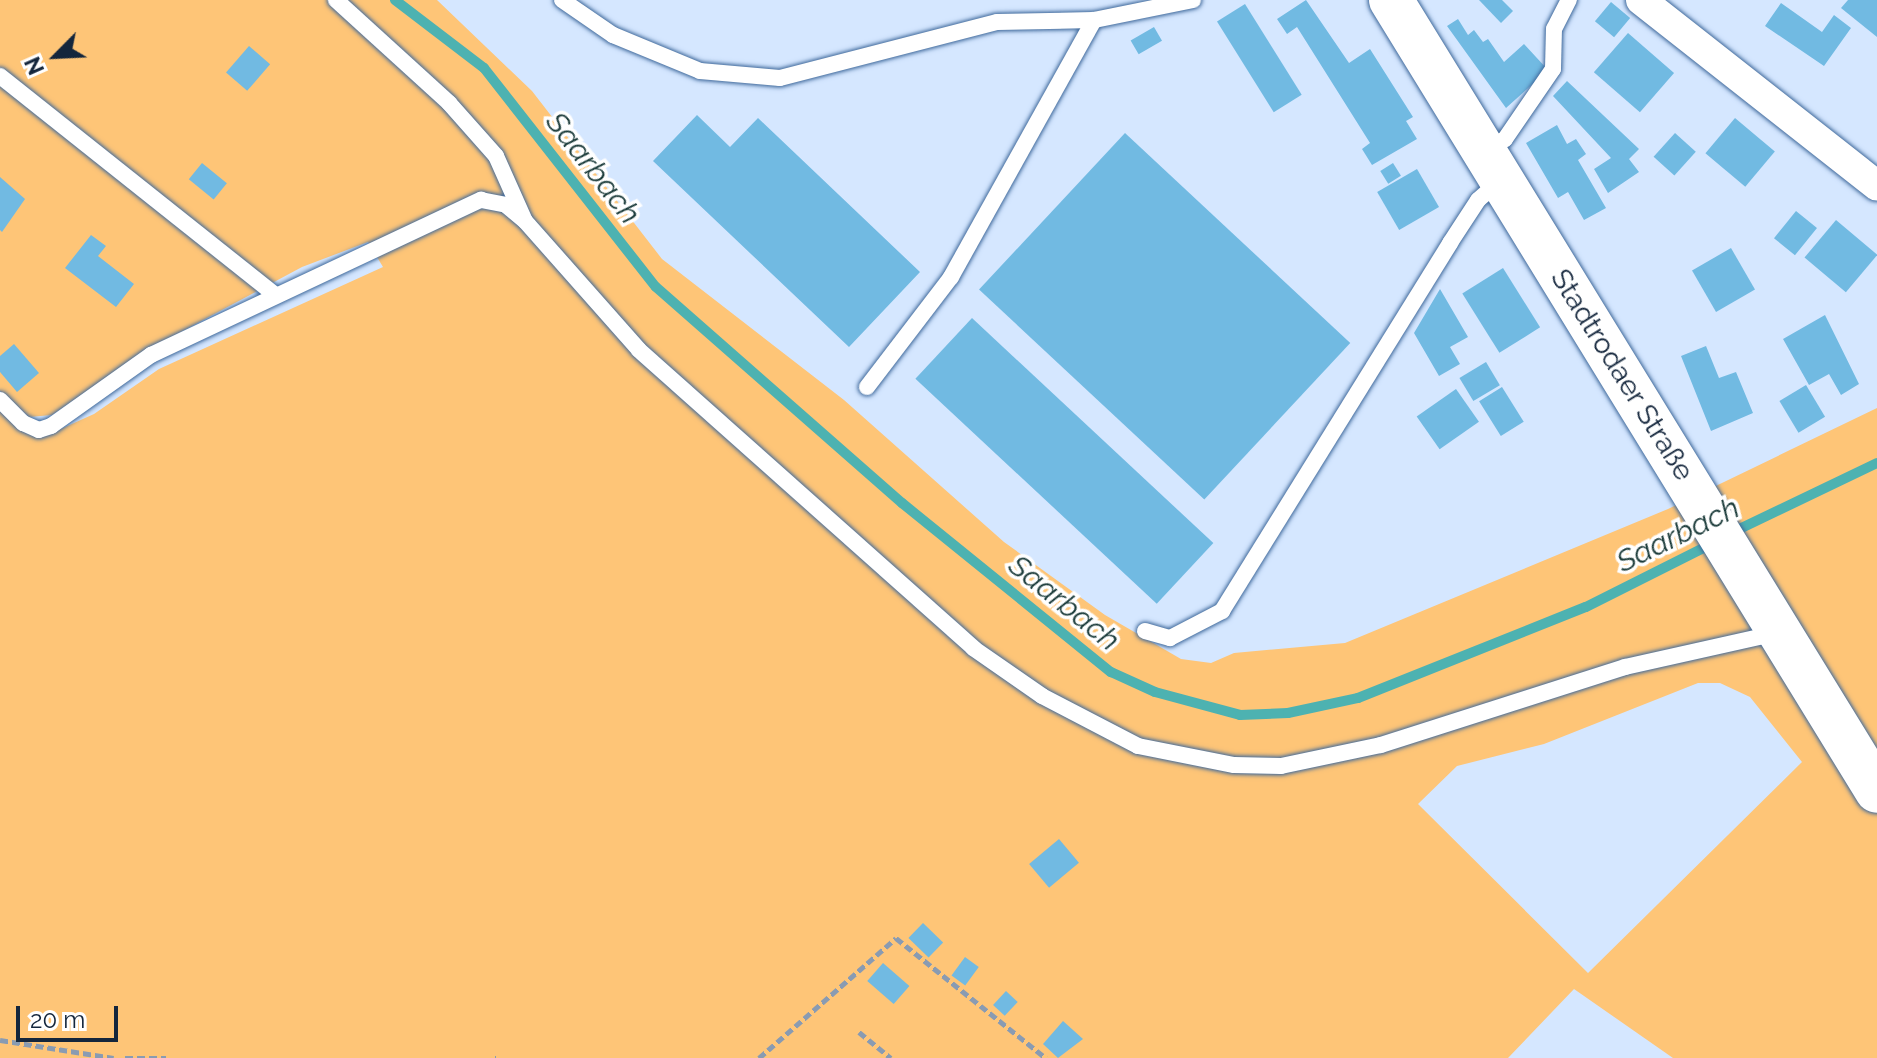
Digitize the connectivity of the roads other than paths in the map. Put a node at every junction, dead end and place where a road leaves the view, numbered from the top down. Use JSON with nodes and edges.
{"nodes":[{"id":1,"x":336,"y":0,"type":"edge"},
{"id":2,"x":562,"y":0,"type":"edge"},
{"id":3,"x":1193,"y":0,"type":"edge"},
{"id":4,"x":1391,"y":0,"type":"edge"},
{"id":5,"x":1569,"y":0,"type":"edge"},
{"id":6,"x":1641,"y":0,"type":"edge"},
{"id":7,"x":1094,"y":20,"type":"junction"},
{"id":8,"x":0,"y":76,"type":"edge"},
{"id":9,"x":1493,"y":165,"type":"junction"},
{"id":10,"x":1877,"y":186,"type":"edge"},
{"id":11,"x":525,"y":221,"type":"junction"},
{"id":12,"x":273,"y":293,"type":"junction"},
{"id":13,"x":867,"y":387,"type":"dead end"},
{"id":14,"x":0,"y":400,"type":"edge"},
{"id":15,"x":1145,"y":631,"type":"dead end"},
{"id":16,"x":1779,"y":633,"type":"junction"},
{"id":17,"x":1877,"y":791,"type":"edge"}],
"edges":[{"from":1,"to":11,"type":"lane"},
{"from":2,"to":7,"type":"lane"},
{"from":3,"to":7,"type":"lane"},
{"from":4,"to":9,"type":"main road","name":"Stadtrodaer Straße"},
{"from":5,"to":9,"type":"lane"},
{"from":6,"to":10,"type":"street"},
{"from":7,"to":13,"type":"lane"},
{"from":8,"to":12,"type":"lane"},
{"from":9,"to":15,"type":"lane"},
{"from":9,"to":16,"type":"main road","name":"Stadtrodaer Straße"},
{"from":11,"to":12,"type":"lane"},
{"from":11,"to":16,"type":"lane"},
{"from":12,"to":14,"type":"lane"},
{"from":16,"to":17,"type":"main road","name":"Stadtrodaer Straße"}]}
